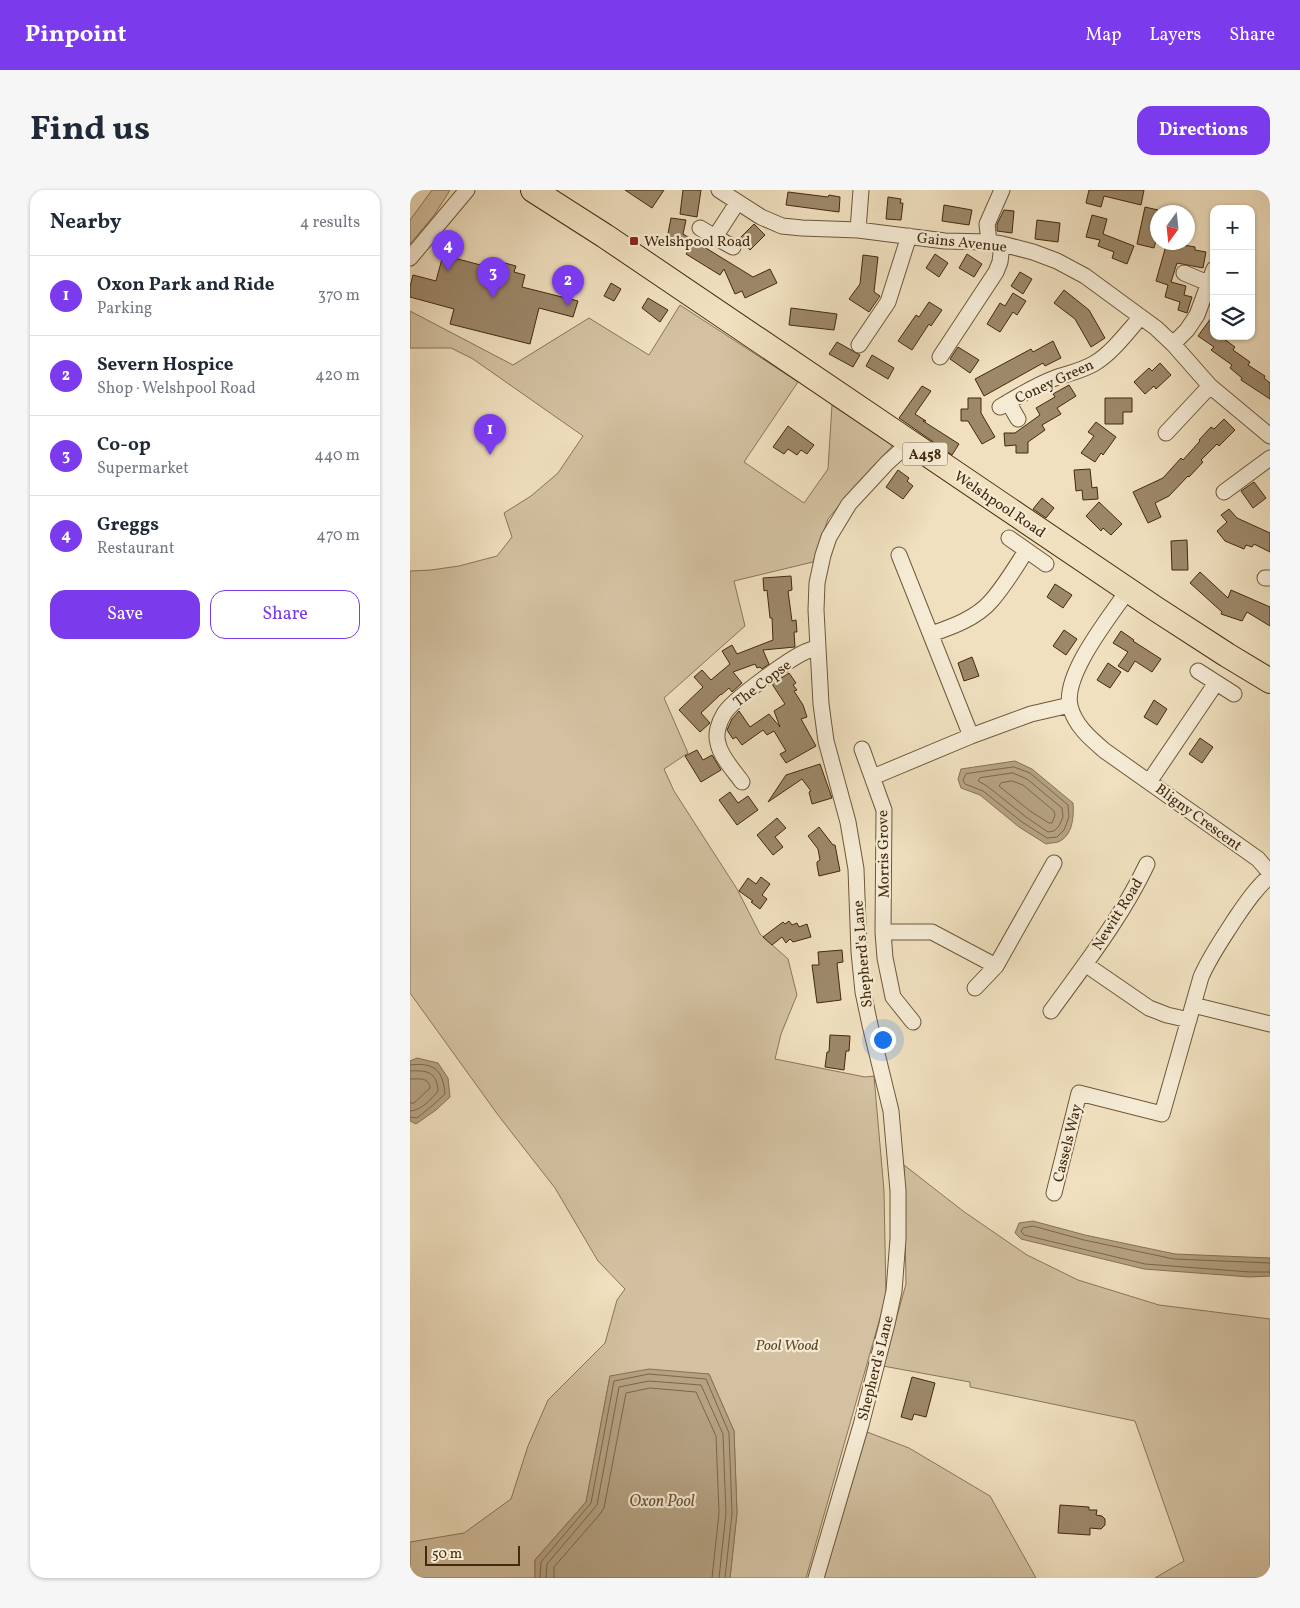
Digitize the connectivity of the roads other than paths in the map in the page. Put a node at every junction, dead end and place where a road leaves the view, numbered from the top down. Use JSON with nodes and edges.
{"nodes":[{"id":1,"x":466,"y":190,"type":"edge"},
{"id":2,"x":532,"y":190,"type":"edge"},
{"id":3,"x":719,"y":190,"type":"edge"},
{"id":4,"x":861,"y":190,"type":"edge"},
{"id":5,"x":1002,"y":190,"type":"edge"},
{"id":6,"x":737,"y":203,"type":"junction"},
{"id":7,"x":700,"y":228,"type":"dead end"},
{"id":8,"x":858,"y":230,"type":"junction"},
{"id":9,"x":910,"y":236,"type":"junction"},
{"id":10,"x":715,"y":237,"type":"junction"},
{"id":11,"x":996,"y":243,"type":"junction"},
{"id":12,"x":732,"y":247,"type":"dead end"},
{"id":13,"x":410,"y":258,"type":"edge"},
{"id":14,"x":1184,"y":273,"type":"dead end"},
{"id":15,"x":1210,"y":276,"type":"edge"},
{"id":16,"x":1210,"y":279,"type":"edge"},
{"id":17,"x":1141,"y":317,"type":"junction"},
{"id":18,"x":859,"y":344,"type":"dead end"},
{"id":19,"x":1173,"y":344,"type":"junction"},
{"id":20,"x":940,"y":357,"type":"dead end"},
{"id":21,"x":1210,"y":386,"type":"junction"},
{"id":22,"x":1018,"y":419,"type":"dead end"},
{"id":23,"x":1166,"y":433,"type":"dead end"},
{"id":24,"x":1270,"y":436,"type":"edge"},
{"id":25,"x":909,"y":443,"type":"junction"},
{"id":26,"x":1270,"y":458,"type":"edge"},
{"id":27,"x":1224,"y":492,"type":"dead end"},
{"id":28,"x":1009,"y":538,"type":"dead end"},
{"id":29,"x":1026,"y":551,"type":"junction"},
{"id":30,"x":899,"y":556,"type":"dead end"},
{"id":31,"x":1046,"y":564,"type":"dead end"},
{"id":32,"x":1128,"y":590,"type":"junction"},
{"id":33,"x":930,"y":634,"type":"junction"},
{"id":34,"x":817,"y":649,"type":"junction"},
{"id":35,"x":1198,"y":671,"type":"dead end"},
{"id":36,"x":1270,"y":681,"type":"edge"},
{"id":37,"x":1216,"y":683,"type":"junction"},
{"id":38,"x":1234,"y":694,"type":"dead end"},
{"id":39,"x":1070,"y":705,"type":"junction"},
{"id":40,"x":972,"y":736,"type":"junction"},
{"id":41,"x":862,"y":748,"type":"dead end"},
{"id":42,"x":873,"y":777,"type":"junction"},
{"id":43,"x":742,"y":782,"type":"dead end"},
{"id":44,"x":1149,"y":782,"type":"junction"},
{"id":45,"x":1054,"y":863,"type":"dead end"},
{"id":46,"x":1147,"y":864,"type":"dead end"},
{"id":47,"x":1270,"y":874,"type":"edge"},
{"id":48,"x":883,"y":932,"type":"junction"},
{"id":49,"x":1085,"y":964,"type":"junction"},
{"id":50,"x":996,"y":966,"type":"junction"},
{"id":51,"x":975,"y":988,"type":"dead end"},
{"id":52,"x":1193,"y":1005,"type":"junction"},
{"id":53,"x":1051,"y":1011,"type":"dead end"},
{"id":54,"x":1188,"y":1020,"type":"junction"},
{"id":55,"x":913,"y":1022,"type":"dead end"},
{"id":56,"x":1270,"y":1024,"type":"edge"},
{"id":57,"x":1054,"y":1193,"type":"dead end"},
{"id":58,"x":816,"y":1578,"type":"edge"}],
"edges":[{"from":1,"to":13,"type":"street"},
{"from":2,"to":25,"type":"main road","name":"Welshpool Road","number":"A458"},
{"from":3,"to":6,"type":"street","name":"Gains Avenue"},
{"from":4,"to":8,"type":"street"},
{"from":5,"to":11,"type":"street"},
{"from":6,"to":8,"type":"street","name":"Gains Avenue"},
{"from":6,"to":10,"type":"street"},
{"from":7,"to":10,"type":"street"},
{"from":8,"to":9,"type":"street","name":"Gains Avenue"},
{"from":9,"to":11,"type":"street","name":"Gains Avenue"},
{"from":9,"to":18,"type":"street"},
{"from":10,"to":12,"type":"street"},
{"from":11,"to":17,"type":"street","name":"Gains Avenue"},
{"from":11,"to":20,"type":"street"},
{"from":14,"to":15,"type":"street"},
{"from":16,"to":19,"type":"street"},
{"from":17,"to":19,"type":"street","name":"Gains Avenue"},
{"from":17,"to":22,"type":"street","name":"Coney Green"},
{"from":19,"to":21,"type":"street","name":"Gains Avenue"},
{"from":21,"to":23,"type":"street"},
{"from":21,"to":24,"type":"street","name":"Gains Avenue"},
{"from":25,"to":32,"type":"main road","name":"Welshpool Road","number":"A458"},
{"from":25,"to":34,"type":"street","name":"Shepherd's Lane"},
{"from":26,"to":27,"type":"street"},
{"from":28,"to":29,"type":"street"},
{"from":29,"to":31,"type":"street"},
{"from":29,"to":33,"type":"street"},
{"from":30,"to":33,"type":"street"},
{"from":32,"to":36,"type":"main road","name":"Welshpool Road","number":"A458"},
{"from":32,"to":39,"type":"street","name":"Bligny Crescent"},
{"from":33,"to":40,"type":"street"},
{"from":34,"to":43,"type":"street","name":"The Copse"},
{"from":34,"to":58,"type":"street","name":"Shepherd's Lane"},
{"from":35,"to":37,"type":"street"},
{"from":37,"to":38,"type":"street"},
{"from":37,"to":44,"type":"street","name":"Bligny Crescent"},
{"from":39,"to":40,"type":"street"},
{"from":39,"to":44,"type":"street","name":"Bligny Crescent"},
{"from":40,"to":42,"type":"street"},
{"from":41,"to":42,"type":"street","name":"Morris Grove"},
{"from":42,"to":48,"type":"street","name":"Morris Grove"},
{"from":44,"to":47,"type":"street","name":"Bligny Crescent"},
{"from":45,"to":50,"type":"street"},
{"from":46,"to":49,"type":"street","name":"Newitt Road"},
{"from":47,"to":52,"type":"street"},
{"from":48,"to":50,"type":"street"},
{"from":48,"to":55,"type":"street","name":"Morris Grove"},
{"from":49,"to":53,"type":"street","name":"Newitt Road"},
{"from":49,"to":54,"type":"street","name":"Newitt Road"},
{"from":50,"to":51,"type":"street"},
{"from":52,"to":54,"type":"street"},
{"from":52,"to":56,"type":"street"},
{"from":54,"to":57,"type":"street","name":"Cassels Way"}]}
